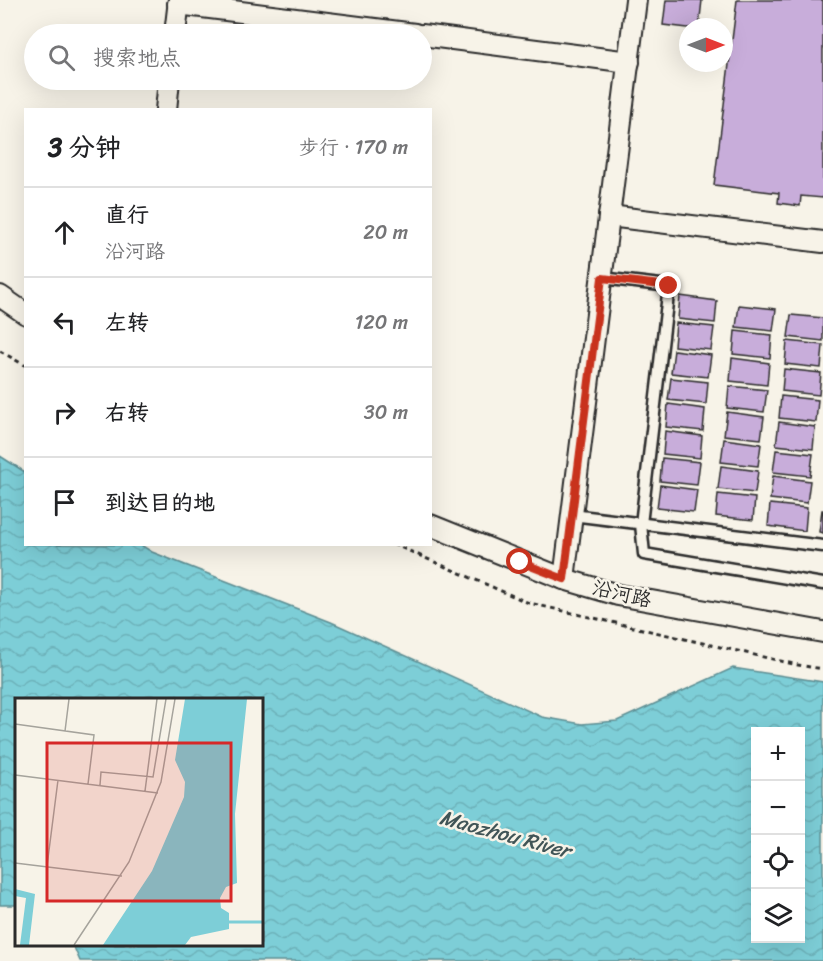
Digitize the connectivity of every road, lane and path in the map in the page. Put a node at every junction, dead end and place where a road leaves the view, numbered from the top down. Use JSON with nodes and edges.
{"nodes":[{"id":1,"x":636,"y":0,"type":"edge"},
{"id":2,"x":179,"y":2,"type":"edge"},
{"id":3,"x":176,"y":24,"type":"edge"},
{"id":4,"x":341,"y":24,"type":"edge"},
{"id":5,"x":432,"y":36,"type":"edge"},
{"id":6,"x":629,"y":62,"type":"junction"},
{"id":7,"x":168,"y":90,"type":"edge"},
{"id":8,"x":166,"y":108,"type":"edge"},
{"id":9,"x":609,"y":216,"type":"junction"},
{"id":10,"x":823,"y":242,"type":"edge"},
{"id":11,"x":602,"y":278,"type":"junction"},
{"id":12,"x":0,"y":296,"type":"edge"},
{"id":13,"x":24,"y":313,"type":"edge"},
{"id":14,"x":0,"y":351,"type":"edge"},
{"id":15,"x":24,"y":365,"type":"edge"},
{"id":16,"x":572,"y":515,"type":"junction"},
{"id":17,"x":641,"y":524,"type":"junction"},
{"id":18,"x":432,"y":526,"type":"edge"},
{"id":19,"x":398,"y":546,"type":"edge"},
{"id":20,"x":823,"y":546,"type":"edge"},
{"id":21,"x":564,"y":579,"type":"junction"},
{"id":22,"x":823,"y":584,"type":"edge"},
{"id":23,"x":823,"y":632,"type":"edge"},
{"id":24,"x":823,"y":669,"type":"edge"}],
"edges":[{"from":1,"to":6,"type":"street"},
{"from":2,"to":3,"type":"street"},
{"from":2,"to":4,"type":"street"},
{"from":5,"to":6,"type":"street"},
{"from":6,"to":9,"type":"street"},
{"from":7,"to":8,"type":"street"},
{"from":9,"to":10,"type":"street"},
{"from":9,"to":11,"type":"street"},
{"from":11,"to":16,"type":"street"},
{"from":11,"to":17,"type":"lane"},
{"from":12,"to":13,"type":"street"},
{"from":14,"to":15,"type":"path"},
{"from":16,"to":17,"type":"lane"},
{"from":16,"to":21,"type":"street"},
{"from":17,"to":20,"type":"lane"},
{"from":17,"to":22,"type":"lane"},
{"from":18,"to":21,"type":"street","name":"沿河路"},
{"from":19,"to":24,"type":"path"},
{"from":21,"to":23,"type":"street","name":"沿河路"}]}
